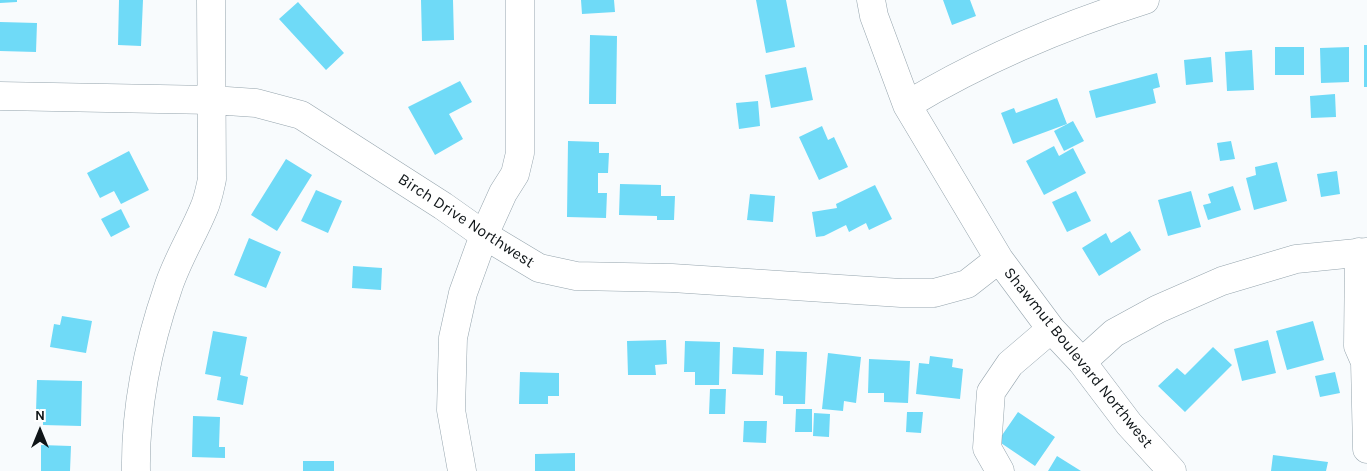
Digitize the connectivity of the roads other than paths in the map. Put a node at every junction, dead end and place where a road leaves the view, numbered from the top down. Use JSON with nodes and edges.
{"nodes":[{"id":1,"x":211,"y":0,"type":"edge"},
{"id":2,"x":520,"y":0,"type":"edge"},
{"id":3,"x":871,"y":0,"type":"edge"},
{"id":4,"x":1144,"y":0,"type":"edge"},
{"id":5,"x":0,"y":96,"type":"edge"},
{"id":6,"x":212,"y":100,"type":"junction"},
{"id":7,"x":907,"y":105,"type":"junction"},
{"id":8,"x":484,"y":235,"type":"junction"},
{"id":9,"x":1363,"y":252,"type":"edge"},
{"id":10,"x":999,"y":259,"type":"junction"},
{"id":11,"x":1051,"y":329,"type":"junction"},
{"id":12,"x":1082,"y":362,"type":"junction"},
{"id":13,"x":1367,"y":449,"type":"edge"},
{"id":14,"x":136,"y":471,"type":"edge"},
{"id":15,"x":462,"y":471,"type":"edge"},
{"id":16,"x":1000,"y":471,"type":"edge"},
{"id":17,"x":1172,"y":471,"type":"edge"}],
"edges":[{"from":1,"to":6,"type":"street"},
{"from":2,"to":8,"type":"street"},
{"from":3,"to":7,"type":"street","name":"Shawmut Boulevard Northwest"},
{"from":4,"to":7,"type":"street"},
{"from":5,"to":6,"type":"street","name":"Birch Drive Northwest"},
{"from":6,"to":8,"type":"street","name":"Birch Drive Northwest"},
{"from":6,"to":14,"type":"street"},
{"from":7,"to":10,"type":"street","name":"Shawmut Boulevard Northwest"},
{"from":8,"to":10,"type":"street","name":"Birch Drive Northwest"},
{"from":8,"to":15,"type":"street"},
{"from":9,"to":12,"type":"street"},
{"from":9,"to":13,"type":"street"},
{"from":10,"to":11,"type":"street","name":"Shawmut Boulevard Northwest"},
{"from":11,"to":12,"type":"street","name":"Shawmut Boulevard Northwest"},
{"from":11,"to":16,"type":"street"},
{"from":12,"to":17,"type":"street","name":"Shawmut Boulevard Northwest"}]}
